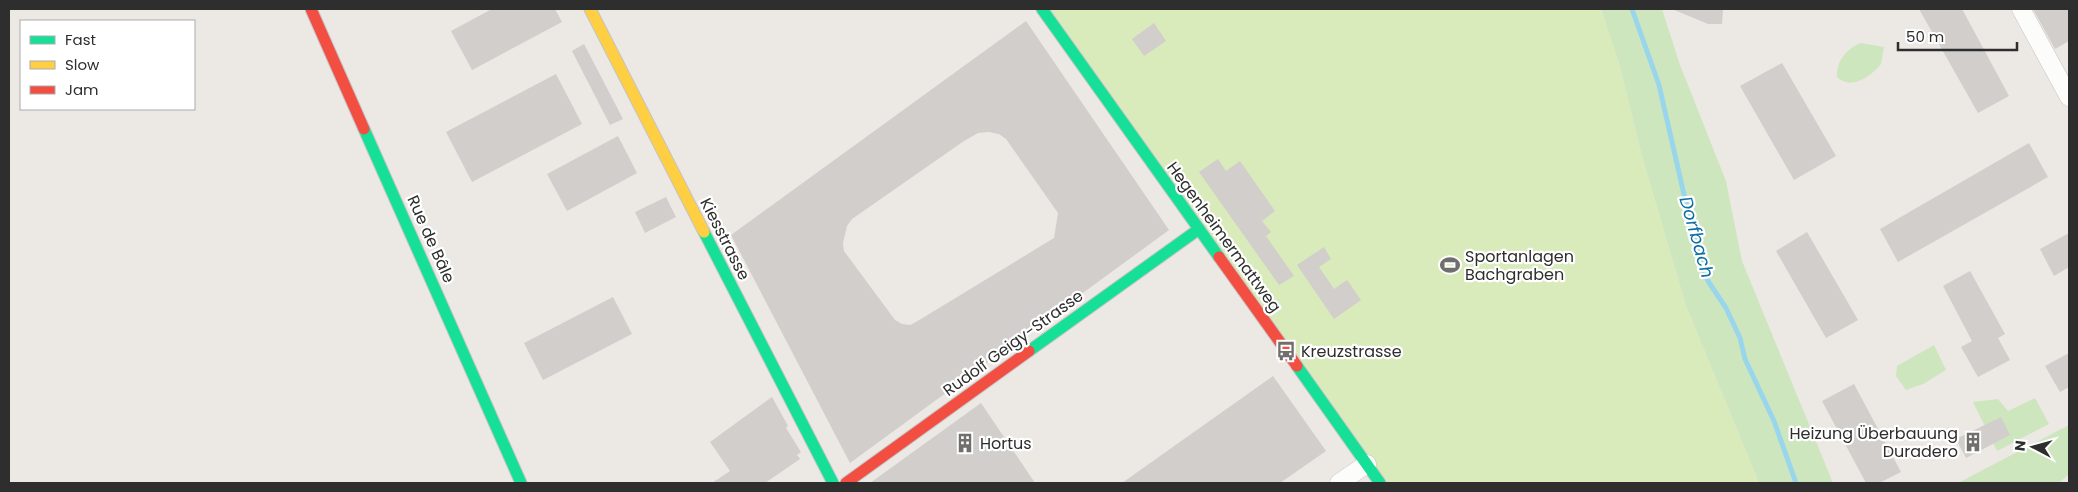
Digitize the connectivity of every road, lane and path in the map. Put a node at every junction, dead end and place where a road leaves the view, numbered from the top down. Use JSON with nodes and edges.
{"nodes":[{"id":1,"x":312,"y":9,"type":"edge"},
{"id":2,"x":590,"y":9,"type":"edge"},
{"id":3,"x":1042,"y":9,"type":"edge"},
{"id":4,"x":2021,"y":9,"type":"edge"},
{"id":5,"x":2069,"y":97,"type":"edge"},
{"id":6,"x":1200,"y":229,"type":"junction"},
{"id":7,"x":1367,"y":464,"type":"junction"},
{"id":8,"x":521,"y":483,"type":"edge"},
{"id":9,"x":833,"y":483,"type":"edge"},
{"id":10,"x":846,"y":483,"type":"edge"},
{"id":11,"x":1339,"y":483,"type":"edge"},
{"id":12,"x":1380,"y":483,"type":"edge"}],
"edges":[{"from":1,"to":8,"type":"street","name":"Rue de Bâle"},
{"from":2,"to":9,"type":"street","name":"Kiesstrasse"},
{"from":3,"to":6,"type":"street","name":"Hegenheimermattweg"},
{"from":4,"to":5,"type":"street"},
{"from":6,"to":7,"type":"street","name":"Hegenheimermattweg"},
{"from":6,"to":10,"type":"street","name":"Rudolf Geigy-Strasse"},
{"from":7,"to":11,"type":"street"},
{"from":7,"to":12,"type":"street","name":"Hegenheimermattweg"}]}
